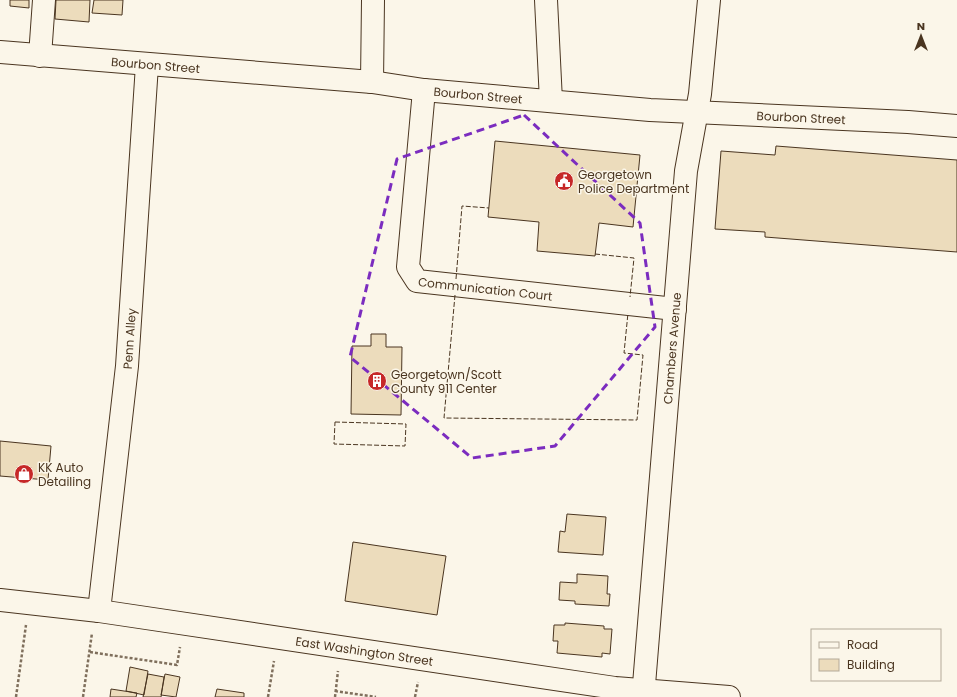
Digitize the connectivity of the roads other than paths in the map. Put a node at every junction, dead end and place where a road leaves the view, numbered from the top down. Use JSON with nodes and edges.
{"nodes":[{"id":1,"x":44,"y":0,"type":"edge"},
{"id":2,"x":373,"y":0,"type":"edge"},
{"id":3,"x":546,"y":0,"type":"edge"},
{"id":4,"x":709,"y":0,"type":"edge"},
{"id":5,"x":0,"y":52,"type":"edge"},
{"id":6,"x":40,"y":56,"type":"junction"},
{"id":7,"x":147,"y":65,"type":"junction"},
{"id":8,"x":372,"y":82,"type":"junction"},
{"id":9,"x":424,"y":90,"type":"junction"},
{"id":10,"x":551,"y":101,"type":"junction"},
{"id":11,"x":697,"y":112,"type":"junction"},
{"id":12,"x":957,"y":126,"type":"edge"},
{"id":13,"x":675,"y":310,"type":"junction"},
{"id":14,"x":0,"y":600,"type":"edge"},
{"id":15,"x":99,"y":611,"type":"junction"},
{"id":16,"x":643,"y":694,"type":"edge"},
{"id":17,"x":729,"y":697,"type":"edge"}],
"edges":[{"from":1,"to":6,"type":"street"},
{"from":2,"to":8,"type":"street"},
{"from":3,"to":10,"type":"street"},
{"from":4,"to":11,"type":"street","name":"Chambers Avenue"},
{"from":5,"to":6,"type":"street","name":"Bourbon Street"},
{"from":6,"to":7,"type":"street","name":"Bourbon Street"},
{"from":7,"to":8,"type":"street","name":"Bourbon Street"},
{"from":7,"to":15,"type":"street","name":"Penn Alley"},
{"from":8,"to":9,"type":"street","name":"Bourbon Street"},
{"from":9,"to":10,"type":"street","name":"Bourbon Street"},
{"from":9,"to":13,"type":"street","name":"Communication Court"},
{"from":10,"to":11,"type":"street","name":"Bourbon Street"},
{"from":11,"to":12,"type":"street","name":"Bourbon Street"},
{"from":11,"to":13,"type":"street","name":"Chambers Avenue"},
{"from":13,"to":16,"type":"street","name":"Chambers Avenue"},
{"from":14,"to":15,"type":"street","name":"East Washington Street"},
{"from":15,"to":16,"type":"street","name":"East Washington Street"},
{"from":16,"to":17,"type":"street","name":"East Washington Street"}]}
